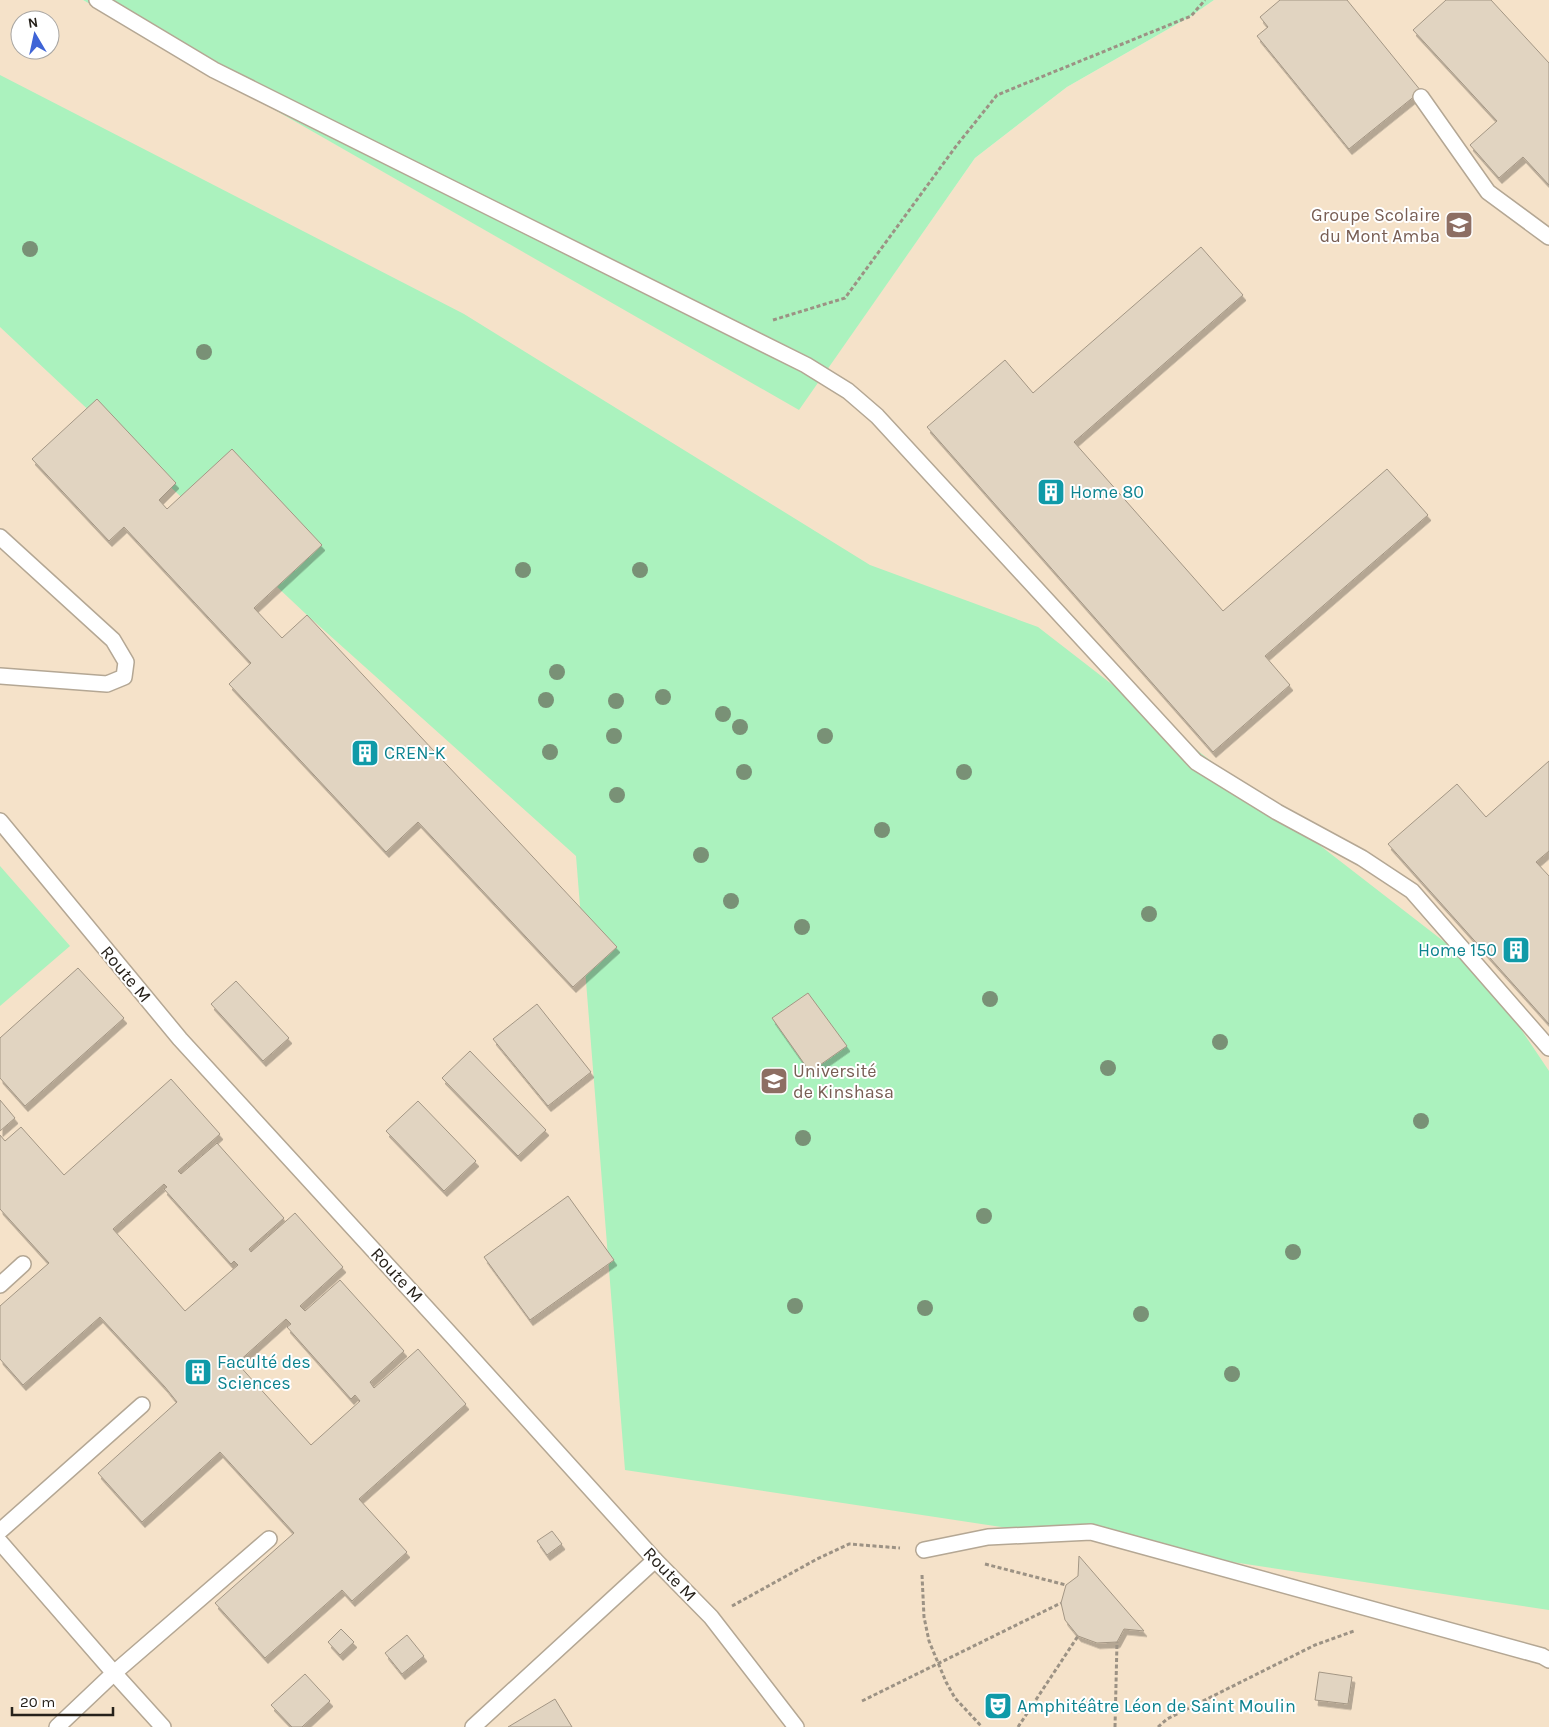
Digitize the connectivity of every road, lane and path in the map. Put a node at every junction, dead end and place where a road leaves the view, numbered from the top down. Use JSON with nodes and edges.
{"nodes":[{"id":1,"x":97,"y":0,"type":"edge"},
{"id":2,"x":1205,"y":0,"type":"edge"},
{"id":3,"x":1421,"y":96,"type":"dead end"},
{"id":4,"x":1549,"y":236,"type":"edge"},
{"id":5,"x":738,"y":331,"type":"junction"},
{"id":6,"x":0,"y":537,"type":"edge"},
{"id":7,"x":0,"y":676,"type":"edge"},
{"id":8,"x":0,"y":821,"type":"edge"},
{"id":9,"x":1549,"y":1048,"type":"edge"},
{"id":10,"x":23,"y":1264,"type":"dead end"},
{"id":11,"x":0,"y":1286,"type":"edge"},
{"id":12,"x":142,"y":1405,"type":"dead end"},
{"id":13,"x":0,"y":1531,"type":"edge"},
{"id":14,"x":269,"y":1539,"type":"dead end"},
{"id":15,"x":0,"y":1542,"type":"edge"},
{"id":16,"x":849,"y":1544,"type":"dead end"},
{"id":17,"x":924,"y":1550,"type":"joint"},
{"id":18,"x":655,"y":1560,"type":"junction"},
{"id":19,"x":1061,"y":1603,"type":"dead end"},
{"id":20,"x":1400,"y":1616,"type":"junction"},
{"id":21,"x":711,"y":1617,"type":"junction"},
{"id":22,"x":1078,"y":1636,"type":"dead end"},
{"id":23,"x":1117,"y":1642,"type":"dead end"},
{"id":24,"x":1549,"y":1660,"type":"edge"},
{"id":25,"x":938,"y":1663,"type":"junction"},
{"id":26,"x":114,"y":1673,"type":"junction"},
{"id":27,"x":862,"y":1701,"type":"dead end"},
{"id":28,"x":57,"y":1727,"type":"edge"},
{"id":29,"x":163,"y":1727,"type":"edge"},
{"id":30,"x":473,"y":1727,"type":"edge"},
{"id":31,"x":796,"y":1727,"type":"edge"},
{"id":32,"x":982,"y":1727,"type":"edge"},
{"id":33,"x":1018,"y":1727,"type":"edge"},
{"id":34,"x":1115,"y":1727,"type":"edge"},
{"id":35,"x":1158,"y":1727,"type":"edge"}],
"edges":[{"from":1,"to":5,"type":"lane"},
{"from":2,"to":5,"type":"path"},
{"from":3,"to":4,"type":"lane"},
{"from":5,"to":9,"type":"lane"},
{"from":6,"to":7,"type":"lane"},
{"from":8,"to":18,"type":"lane","name":"Route M"},
{"from":10,"to":11,"type":"lane"},
{"from":12,"to":13,"type":"lane"},
{"from":14,"to":26,"type":"lane"},
{"from":15,"to":26,"type":"lane"},
{"from":16,"to":21,"type":"path"},
{"from":17,"to":20,"type":"lane"},
{"from":17,"to":25,"type":"path"},
{"from":18,"to":21,"type":"lane","name":"Route M"},
{"from":18,"to":30,"type":"lane"},
{"from":19,"to":25,"type":"path"},
{"from":20,"to":24,"type":"lane"},
{"from":20,"to":35,"type":"path"},
{"from":21,"to":31,"type":"lane","name":"Route M"},
{"from":22,"to":33,"type":"path"},
{"from":23,"to":34,"type":"path"},
{"from":25,"to":27,"type":"path"},
{"from":25,"to":32,"type":"path"},
{"from":26,"to":28,"type":"lane"},
{"from":26,"to":29,"type":"lane"}]}
